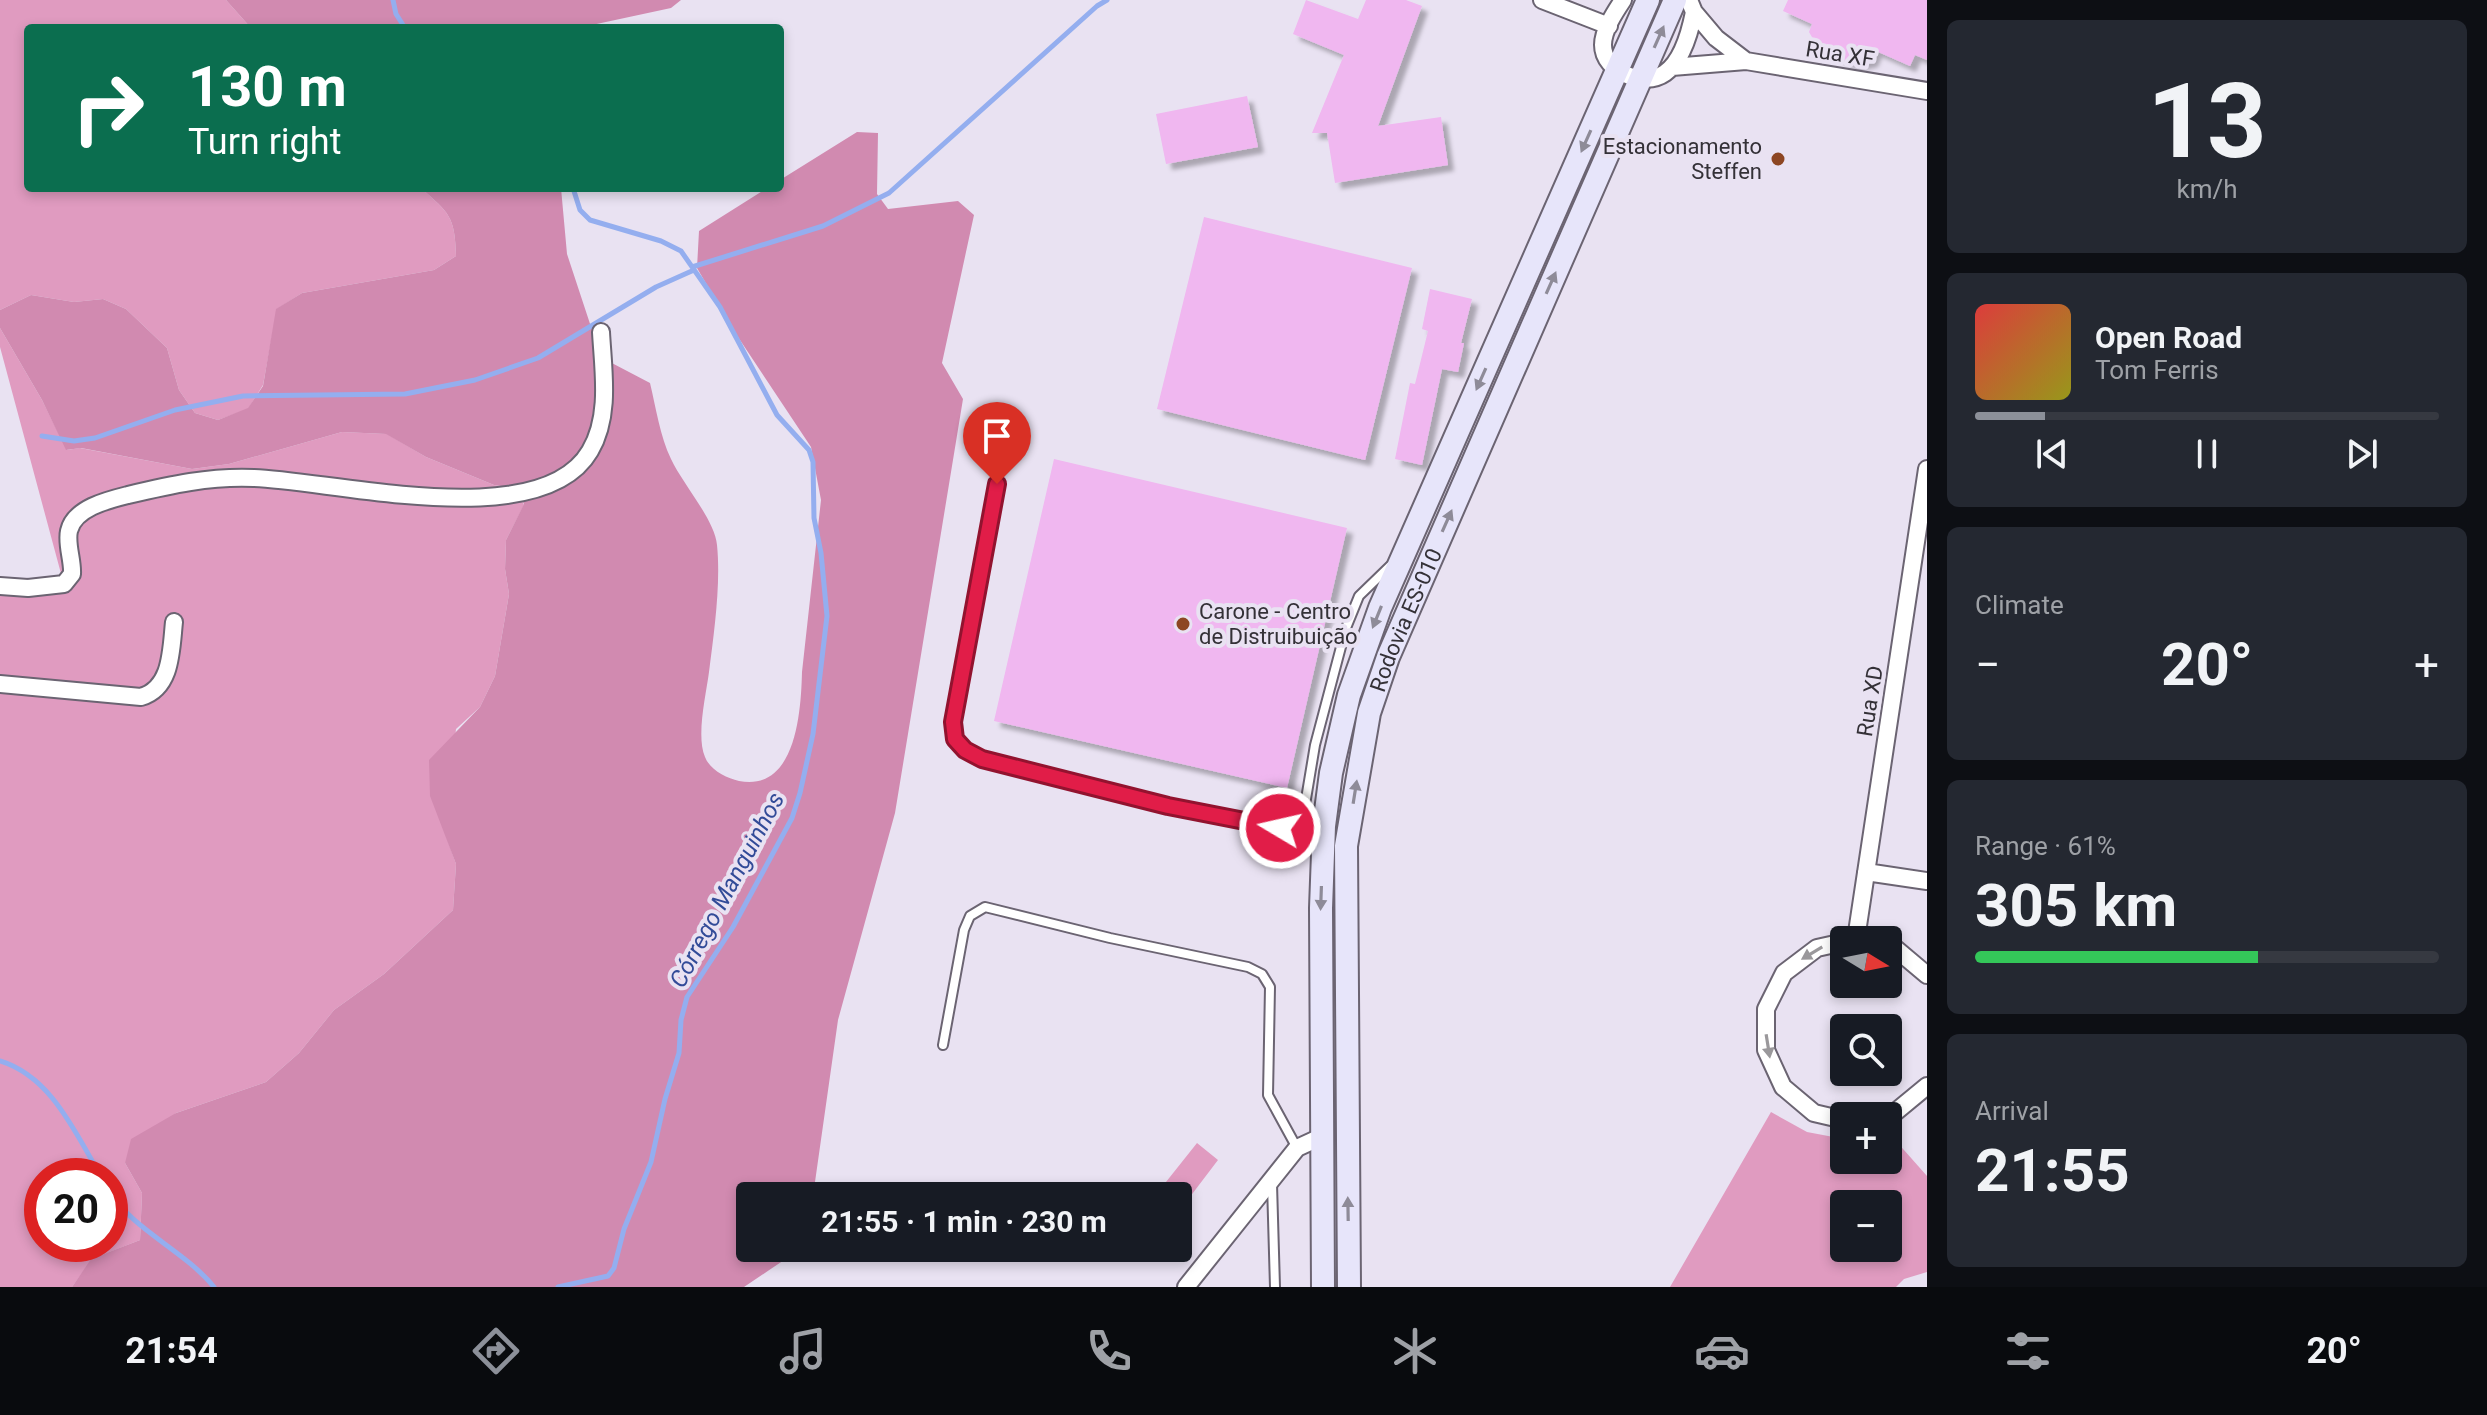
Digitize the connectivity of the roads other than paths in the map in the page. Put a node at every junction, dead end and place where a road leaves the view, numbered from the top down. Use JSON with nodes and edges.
{"nodes":[{"id":1,"x":1542,"y":0,"type":"edge"},
{"id":2,"x":1623,"y":0,"type":"edge"},
{"id":3,"x":1648,"y":0,"type":"edge"},
{"id":4,"x":1686,"y":4,"type":"edge"},
{"id":5,"x":1609,"y":26,"type":"junction"},
{"id":6,"x":1746,"y":61,"type":"junction"},
{"id":7,"x":1672,"y":67,"type":"junction"},
{"id":8,"x":1617,"y":70,"type":"junction"},
{"id":9,"x":1640,"y":79,"type":"junction"},
{"id":10,"x":1927,"y":91,"type":"edge"},
{"id":11,"x":601,"y":332,"type":"dead end"},
{"id":12,"x":1927,"y":469,"type":"edge"},
{"id":13,"x":997,"y":484,"type":"dead end"},
{"id":14,"x":1405,"y":552,"type":"junction"},
{"id":15,"x":0,"y":586,"type":"edge"},
{"id":16,"x":174,"y":622,"type":"dead end"},
{"id":17,"x":0,"y":684,"type":"edge"},
{"id":18,"x":1302,"y":823,"type":"junction"},
{"id":19,"x":1324,"y":826,"type":"junction"},
{"id":20,"x":1866,"y":872,"type":"junction"},
{"id":21,"x":1927,"y":881,"type":"edge"},
{"id":22,"x":1858,"y":926,"type":"edge"},
{"id":23,"x":1830,"y":945,"type":"edge"},
{"id":24,"x":1902,"y":954,"type":"edge"},
{"id":25,"x":1927,"y":975,"type":"edge"},
{"id":26,"x":943,"y":1045,"type":"dead end"},
{"id":27,"x":1927,"y":1086,"type":"edge"},
{"id":28,"x":1902,"y":1107,"type":"edge"},
{"id":29,"x":1830,"y":1117,"type":"edge"},
{"id":30,"x":1323,"y":1136,"type":"junction"},
{"id":31,"x":1297,"y":1148,"type":"junction"},
{"id":32,"x":1272,"y":1180,"type":"junction"},
{"id":33,"x":1186,"y":1287,"type":"edge"},
{"id":34,"x":1275,"y":1287,"type":"edge"},
{"id":35,"x":1323,"y":1287,"type":"edge"},
{"id":36,"x":1349,"y":1287,"type":"edge"}],
"edges":[{"from":1,"to":5,"type":"street"},
{"from":2,"to":5,"type":"street"},
{"from":3,"to":8,"type":"main road","name":"Rodovia ES-010"},
{"from":4,"to":6,"type":"street","name":"Rua XF"},
{"from":4,"to":7,"type":"street"},
{"from":9,"to":4,"type":"main road","name":"Rodovia ES-010","one_way":true},
{"from":5,"to":8,"type":"street"},
{"from":6,"to":7,"type":"street","name":"Rua XF"},
{"from":6,"to":10,"type":"street","name":"Rua XF"},
{"from":7,"to":9,"type":"street","name":"Rua XF"},
{"from":8,"to":9,"type":"street"},
{"from":8,"to":14,"type":"main road","name":"Rodovia ES-010","one_way":true},
{"from":36,"to":9,"type":"main road","name":"Rodovia ES-010","one_way":true},
{"from":11,"to":15,"type":"street"},
{"from":12,"to":20,"type":"street","name":"Rua XD"},
{"from":13,"to":18,"type":"lane"},
{"from":14,"to":18,"type":"lane"},
{"from":14,"to":19,"type":"main road","name":"Rodovia ES-010","one_way":true},
{"from":16,"to":17,"type":"street"},
{"from":18,"to":19,"type":"lane"},
{"from":19,"to":30,"type":"main road","name":"Rodovia ES-010","one_way":true},
{"from":20,"to":21,"type":"street"},
{"from":20,"to":22,"type":"street","name":"Rua XD"},
{"from":23,"to":29,"type":"street","one_way":true},
{"from":24,"to":25,"type":"street"},
{"from":26,"to":31,"type":"lane"},
{"from":27,"to":28,"type":"street"},
{"from":30,"to":31,"type":"street"},
{"from":30,"to":35,"type":"main road","name":"Rodovia ES-010"},
{"from":31,"to":32,"type":"street"},
{"from":32,"to":33,"type":"street"},
{"from":32,"to":34,"type":"lane"}]}
